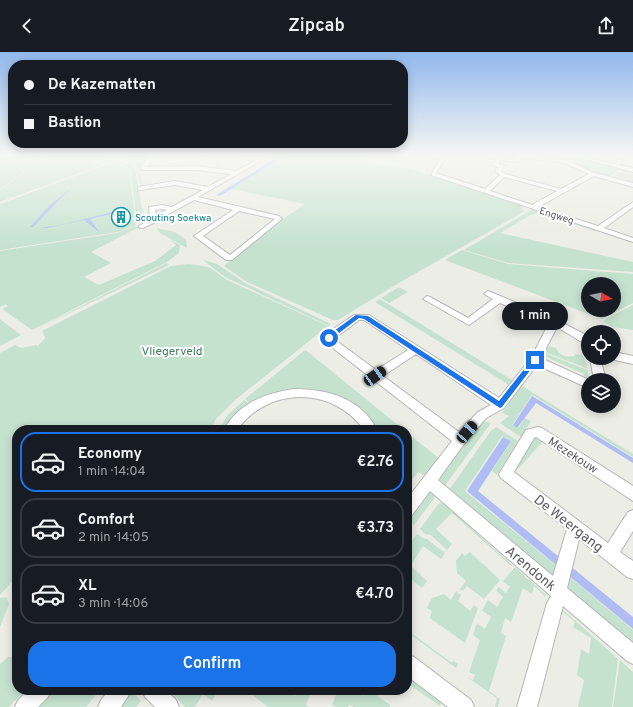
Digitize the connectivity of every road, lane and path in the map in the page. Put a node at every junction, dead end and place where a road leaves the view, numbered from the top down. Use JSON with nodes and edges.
{"nodes":[{"id":1,"x":158,"y":186,"type":"edge"},
{"id":2,"x":191,"y":186,"type":"edge"},
{"id":3,"x":216,"y":186,"type":"edge"},
{"id":4,"x":469,"y":186,"type":"edge"},
{"id":5,"x":490,"y":186,"type":"edge"},
{"id":6,"x":543,"y":186,"type":"edge"},
{"id":7,"x":572,"y":186,"type":"edge"},
{"id":8,"x":140,"y":188,"type":"dead end"},
{"id":9,"x":210,"y":189,"type":"junction"},
{"id":10,"x":486,"y":191,"type":"junction"},
{"id":11,"x":562,"y":191,"type":"junction"},
{"id":12,"x":193,"y":198,"type":"junction"},
{"id":13,"x":633,"y":204,"type":"edge"},
{"id":14,"x":533,"y":207,"type":"junction"},
{"id":15,"x":174,"y":209,"type":"junction"},
{"id":16,"x":238,"y":209,"type":"junction"},
{"id":17,"x":160,"y":218,"type":"junction"},
{"id":18,"x":141,"y":227,"type":"dead end"},
{"id":19,"x":600,"y":229,"type":"junction"},
{"id":20,"x":633,"y":240,"type":"edge"},
{"id":21,"x":488,"y":294,"type":"dead end"},
{"id":22,"x":427,"y":299,"type":"dead end"},
{"id":23,"x":499,"y":299,"type":"junction"},
{"id":24,"x":554,"y":323,"type":"junction"},
{"id":25,"x":581,"y":337,"type":"edge"},
{"id":26,"x":415,"y":350,"type":"junction"},
{"id":27,"x":621,"y":357,"type":"edge"},
{"id":28,"x":535,"y":360,"type":"junction"},
{"id":29,"x":633,"y":360,"type":"edge"},
{"id":30,"x":375,"y":376,"type":"junction"},
{"id":31,"x":581,"y":381,"type":"edge"},
{"id":32,"x":500,"y":405,"type":"junction"},
{"id":33,"x":234,"y":425,"type":"edge"},
{"id":34,"x":367,"y":425,"type":"edge"},
{"id":35,"x":460,"y":440,"type":"junction"},
{"id":36,"x":506,"y":474,"type":"joint"},
{"id":37,"x":429,"y":481,"type":"junction"},
{"id":38,"x":633,"y":494,"type":"edge"},
{"id":39,"x":412,"y":503,"type":"edge"},
{"id":40,"x":633,"y":517,"type":"edge"},
{"id":41,"x":575,"y":527,"type":"junction"},
{"id":42,"x":610,"y":554,"type":"junction"},
{"id":43,"x":633,"y":571,"type":"edge"},
{"id":44,"x":556,"y":597,"type":"junction"},
{"id":45,"x":633,"y":655,"type":"edge"},
{"id":46,"x":412,"y":668,"type":"edge"},
{"id":47,"x":36,"y":695,"type":"edge"},
{"id":48,"x":118,"y":695,"type":"edge"},
{"id":49,"x":157,"y":695,"type":"edge"},
{"id":50,"x":25,"y":707,"type":"edge"},
{"id":51,"x":108,"y":707,"type":"edge"},
{"id":52,"x":169,"y":707,"type":"edge"},
{"id":53,"x":464,"y":707,"type":"edge"},
{"id":54,"x":527,"y":707,"type":"edge"}],
"edges":[{"from":1,"to":8,"type":"street"},
{"from":2,"to":9,"type":"street"},
{"from":3,"to":9,"type":"street"},
{"from":4,"to":10,"type":"street","name":"Engweg"},
{"from":5,"to":10,"type":"street"},
{"from":6,"to":11,"type":"street"},
{"from":7,"to":11,"type":"street"},
{"from":9,"to":12,"type":"street"},
{"from":10,"to":14,"type":"street","name":"Engweg"},
{"from":11,"to":14,"type":"street"},
{"from":12,"to":15,"type":"street"},
{"from":12,"to":16,"type":"street"},
{"from":13,"to":19,"type":"street"},
{"from":14,"to":19,"type":"street","name":"Engweg"},
{"from":15,"to":17,"type":"street"},
{"from":15,"to":17,"type":"street"},
{"from":16,"to":16,"type":"street"},
{"from":17,"to":18,"type":"street"},
{"from":19,"to":20,"type":"street","name":"Engweg"},
{"from":21,"to":23,"type":"street"},
{"from":22,"to":23,"type":"street"},
{"from":23,"to":24,"type":"street"},
{"from":24,"to":25,"type":"street"},
{"from":24,"to":28,"type":"street"},
{"from":26,"to":30,"type":"street"},
{"from":26,"to":30,"type":"street"},
{"from":26,"to":32,"type":"street"},
{"from":27,"to":29,"type":"street"},
{"from":28,"to":31,"type":"street"},
{"from":28,"to":32,"type":"street"},
{"from":30,"to":35,"type":"street"},
{"from":32,"to":35,"type":"street"},
{"from":33,"to":34,"type":"street"},
{"from":35,"to":37,"type":"street"},
{"from":36,"to":38,"type":"street","name":"Mezekouw"},
{"from":36,"to":41,"type":"street","name":"De Weergang"},
{"from":37,"to":39,"type":"street"},
{"from":37,"to":44,"type":"street","name":"Arendonk"},
{"from":40,"to":42,"type":"street"},
{"from":41,"to":42,"type":"street","name":"De Weergang"},
{"from":41,"to":44,"type":"street"},
{"from":42,"to":43,"type":"street","name":"De Weergang"},
{"from":44,"to":45,"type":"street","name":"Arendonk"},
{"from":44,"to":54,"type":"street"},
{"from":46,"to":53,"type":"street"},
{"from":47,"to":50,"type":"street"},
{"from":48,"to":51,"type":"street"},
{"from":49,"to":52,"type":"street"}]}
